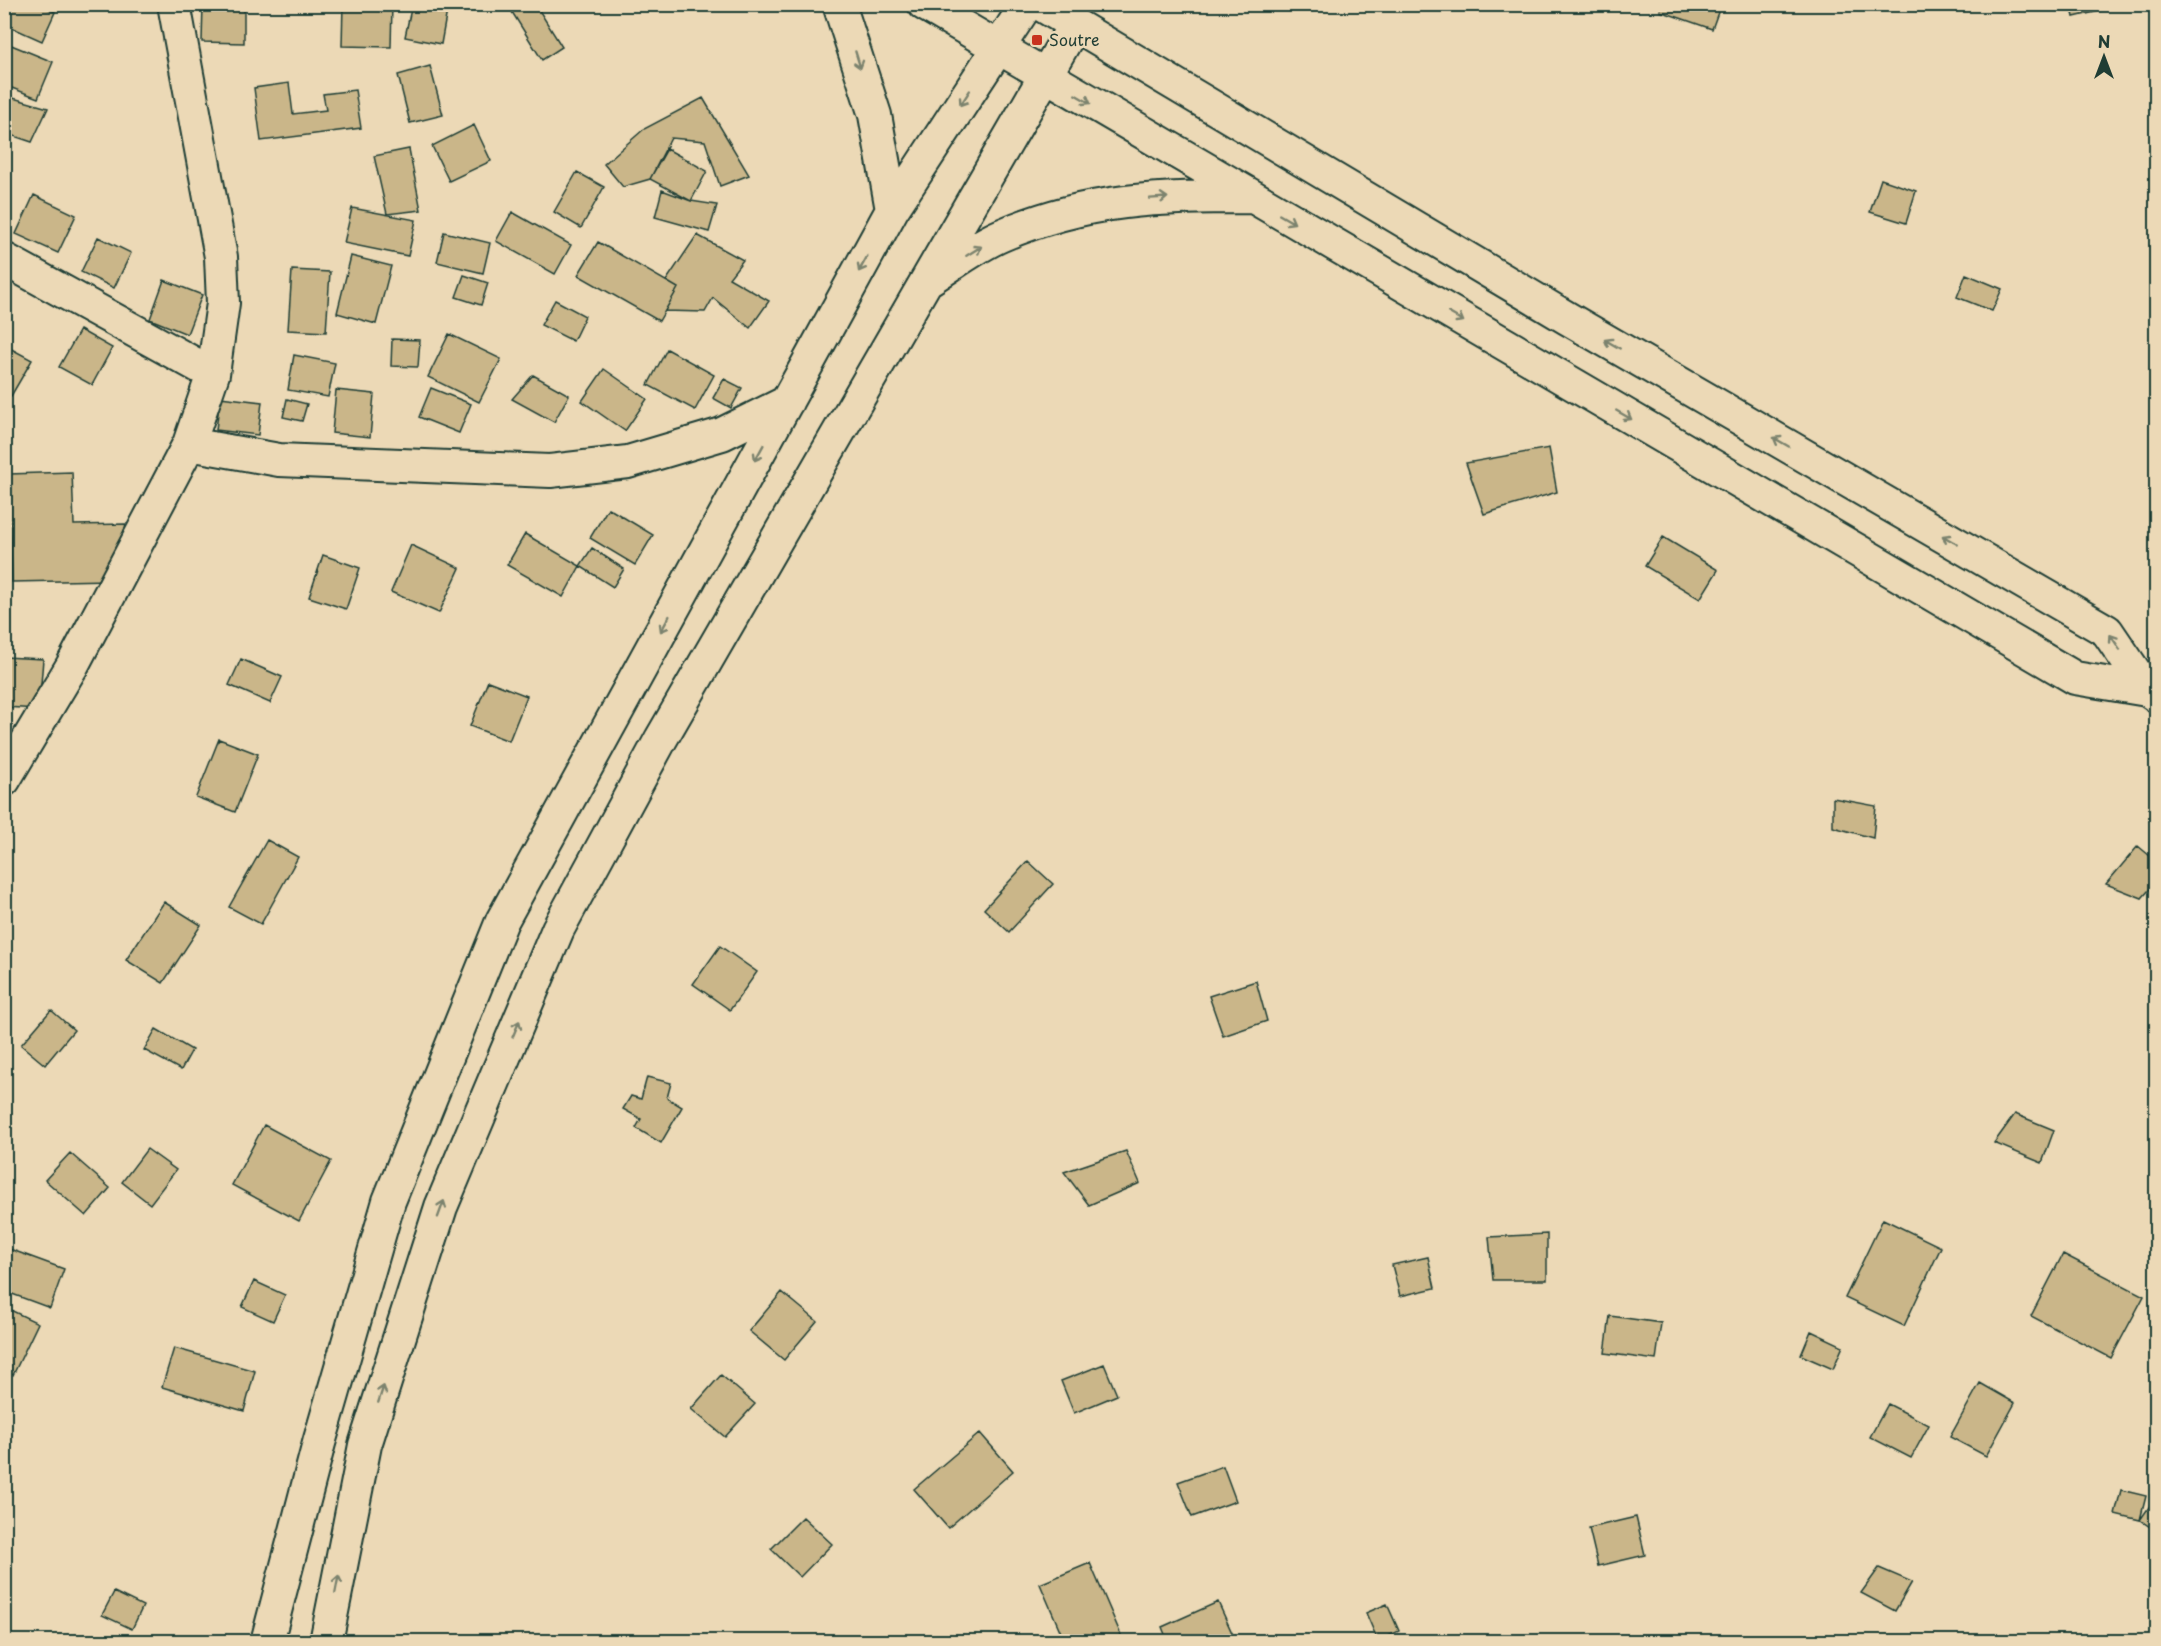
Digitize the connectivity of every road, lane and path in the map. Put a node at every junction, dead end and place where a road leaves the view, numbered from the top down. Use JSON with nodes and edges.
{"nodes":[{"id":1,"x":174,"y":4,"type":"edge"},
{"id":2,"x":839,"y":4,"type":"edge"},
{"id":3,"x":924,"y":4,"type":"edge"},
{"id":4,"x":1027,"y":4,"type":"edge"},
{"id":5,"x":1040,"y":4,"type":"edge"},
{"id":6,"x":1074,"y":26,"type":"junction"},
{"id":7,"x":996,"y":48,"type":"junction"},
{"id":8,"x":1044,"y":77,"type":"junction"},
{"id":9,"x":1251,"y":197,"type":"junction"},
{"id":10,"x":892,"y":210,"type":"junction"},
{"id":11,"x":4,"y":259,"type":"edge"},
{"id":12,"x":925,"y":282,"type":"junction"},
{"id":13,"x":213,"y":374,"type":"junction"},
{"id":14,"x":787,"y":402,"type":"junction"},
{"id":15,"x":189,"y":444,"type":"junction"},
{"id":16,"x":2152,"y":693,"type":"edge"},
{"id":17,"x":4,"y":780,"type":"edge"},
{"id":18,"x":267,"y":1641,"type":"edge"},
{"id":19,"x":326,"y":1641,"type":"edge"}],
"edges":[{"from":1,"to":13,"type":"street"},
{"from":2,"to":10,"type":"street","one_way":true},
{"from":3,"to":7,"type":"street"},
{"from":4,"to":7,"type":"street"},
{"from":5,"to":6,"type":"street"},
{"from":6,"to":8,"type":"street"},
{"from":16,"to":6,"type":"street","one_way":true},
{"from":7,"to":8,"type":"street"},
{"from":7,"to":10,"type":"street","one_way":true},
{"from":8,"to":9,"type":"street","one_way":true},
{"from":8,"to":12,"type":"street"},
{"from":12,"to":9,"type":"street","one_way":true},
{"from":9,"to":16,"type":"street","one_way":true},
{"from":10,"to":14,"type":"street","one_way":true},
{"from":11,"to":13,"type":"street"},
{"from":19,"to":12,"type":"street","one_way":true},
{"from":13,"to":15,"type":"street"},
{"from":14,"to":15,"type":"street"},
{"from":14,"to":18,"type":"street","one_way":true},
{"from":15,"to":17,"type":"street"}]}
